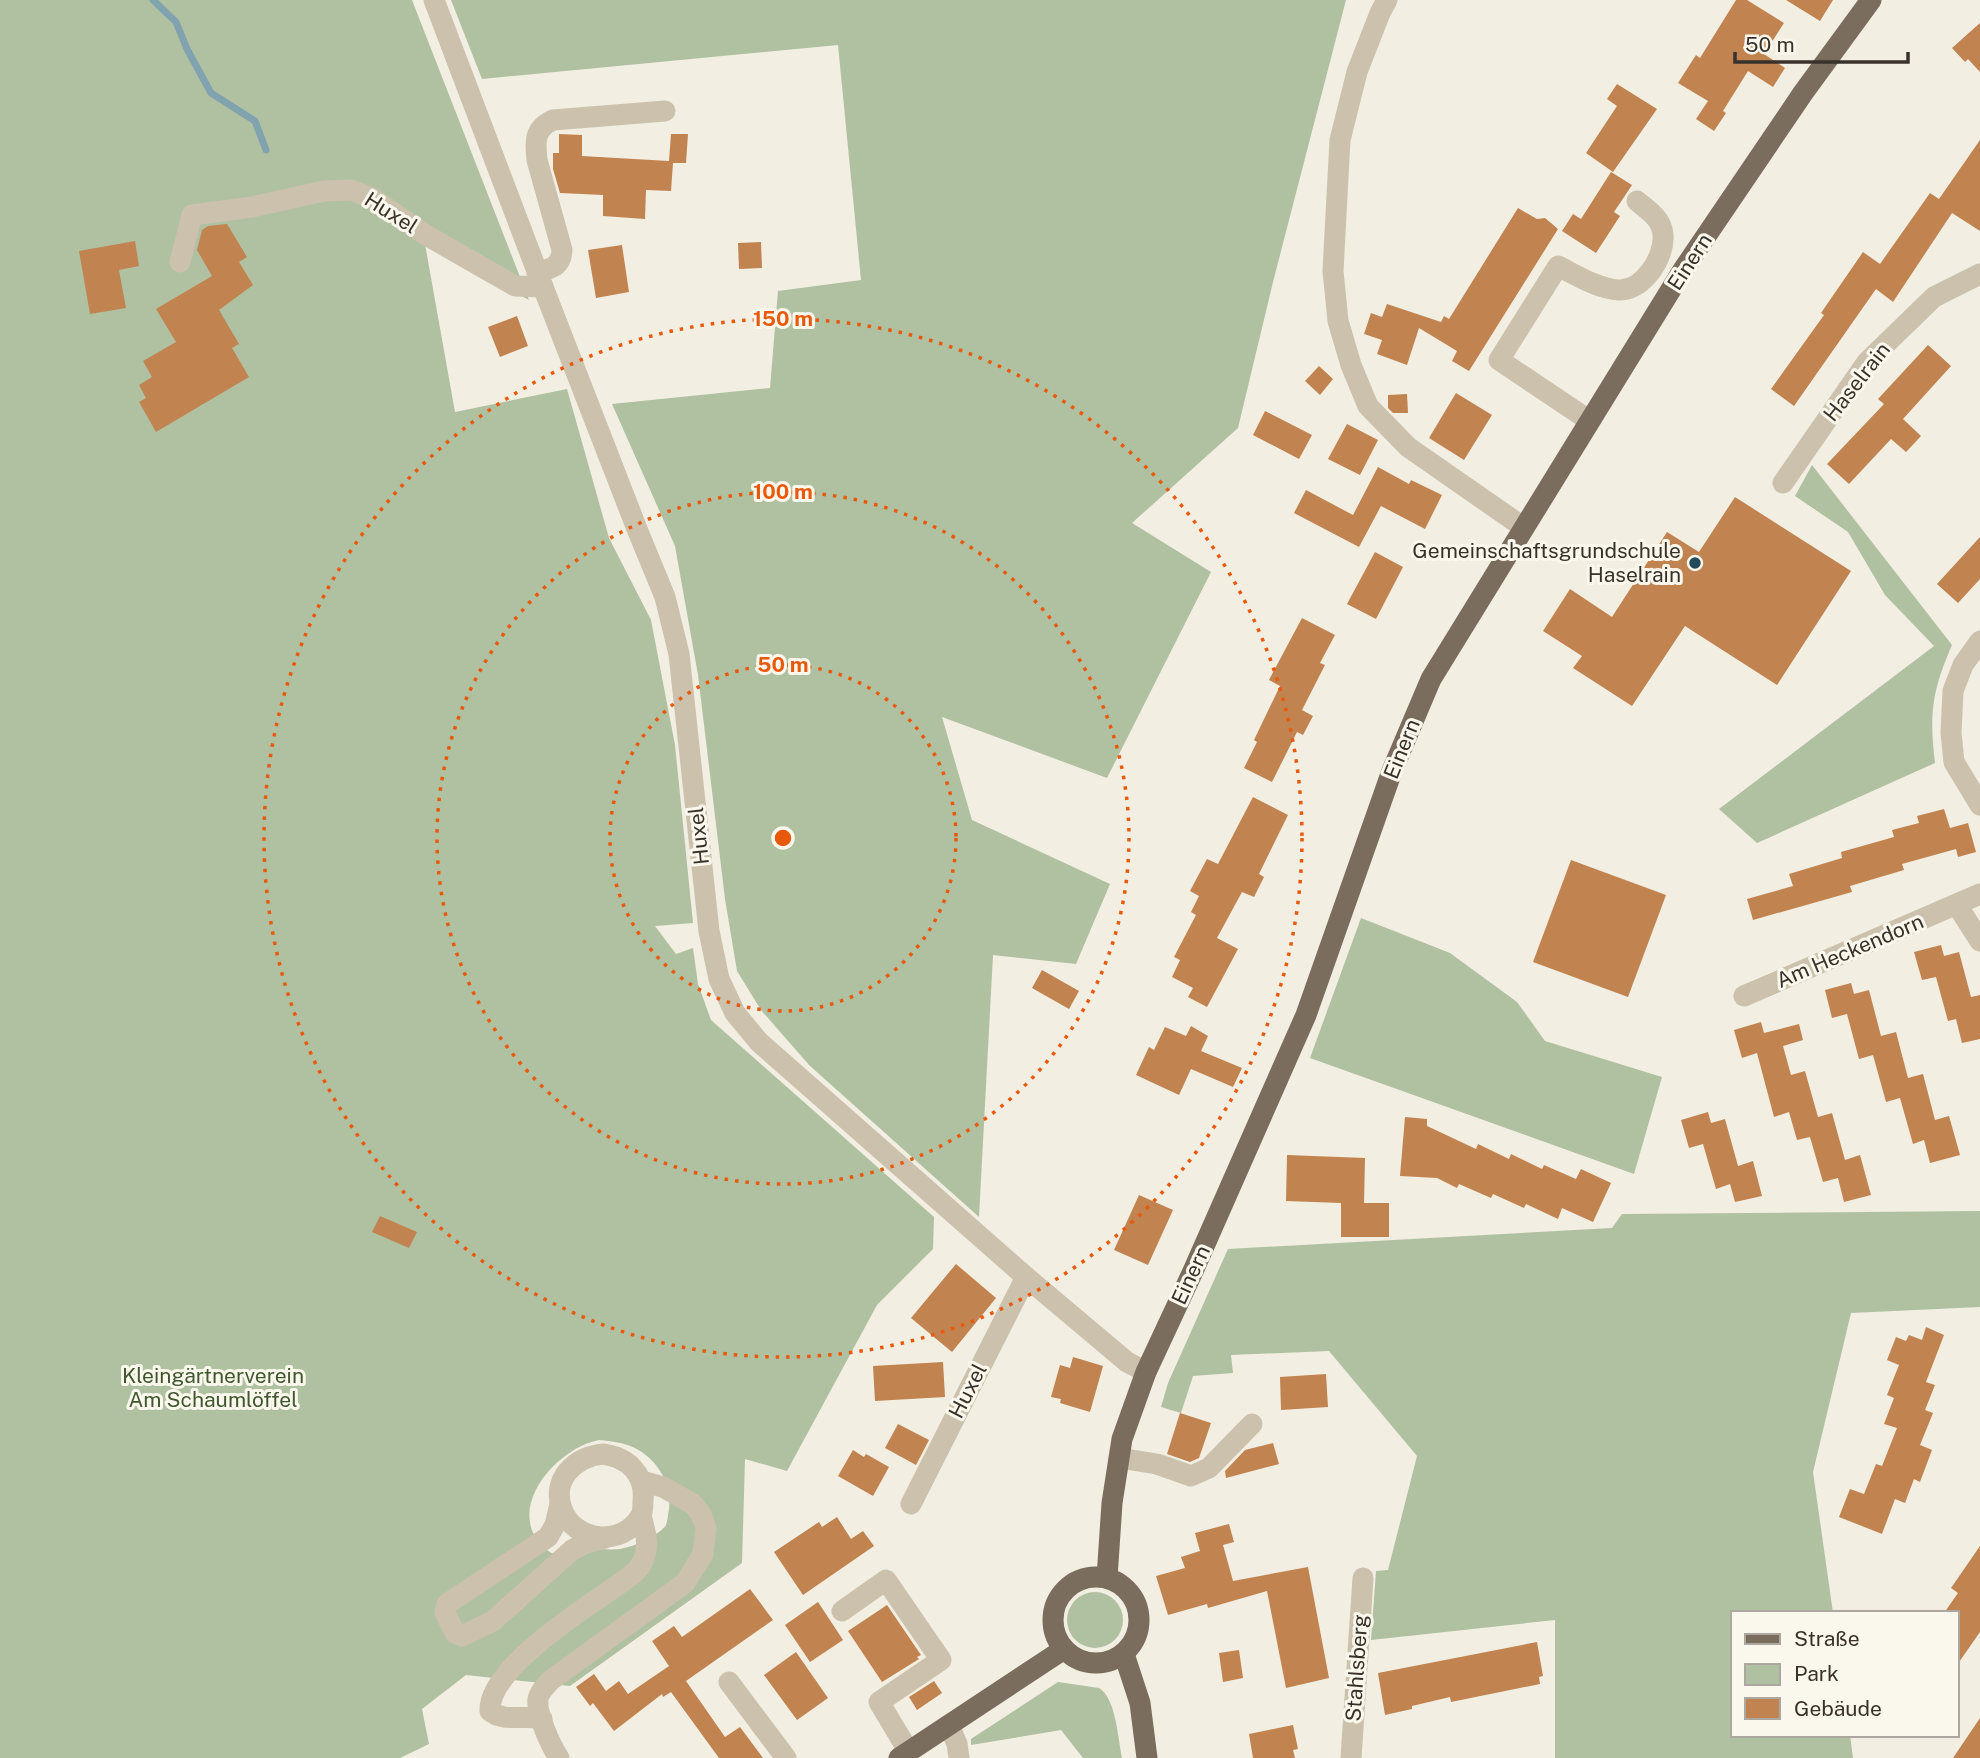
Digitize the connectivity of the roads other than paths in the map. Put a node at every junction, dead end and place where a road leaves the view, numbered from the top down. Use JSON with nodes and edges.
{"nodes":[{"id":1,"x":434,"y":0,"type":"edge"},
{"id":2,"x":1387,"y":0,"type":"edge"},
{"id":3,"x":1871,"y":0,"type":"edge"},
{"id":4,"x":666,"y":111,"type":"dead end"},
{"id":5,"x":1637,"y":201,"type":"dead end"},
{"id":6,"x":180,"y":262,"type":"dead end"},
{"id":7,"x":1980,"y":274,"type":"edge"},
{"id":8,"x":540,"y":280,"type":"junction"},
{"id":9,"x":1590,"y":421,"type":"junction"},
{"id":10,"x":1783,"y":483,"type":"dead end"},
{"id":11,"x":1523,"y":527,"type":"junction"},
{"id":12,"x":1980,"y":641,"type":"edge"},
{"id":13,"x":1980,"y":805,"type":"edge"},
{"id":14,"x":1980,"y":894,"type":"edge"},
{"id":15,"x":1957,"y":905,"type":"junction"},
{"id":16,"x":1980,"y":941,"type":"edge"},
{"id":17,"x":1744,"y":996,"type":"dead end"},
{"id":18,"x":1026,"y":1277,"type":"junction"},
{"id":19,"x":1146,"y":1371,"type":"junction"},
{"id":20,"x":1252,"y":1424,"type":"dead end"},
{"id":21,"x":1119,"y":1458,"type":"junction"},
{"id":22,"x":641,"y":1481,"type":"junction"},
{"id":23,"x":560,"y":1504,"type":"junction"},
{"id":24,"x":911,"y":1504,"type":"dead end"},
{"id":25,"x":641,"y":1516,"type":"junction"},
{"id":26,"x":605,"y":1538,"type":"junction"},
{"id":27,"x":1107,"y":1578,"type":"junction"},
{"id":28,"x":1363,"y":1578,"type":"dead end"},
{"id":29,"x":842,"y":1611,"type":"dead end"},
{"id":30,"x":1064,"y":1649,"type":"junction"},
{"id":31,"x":1124,"y":1654,"type":"junction"},
{"id":32,"x":729,"y":1682,"type":"dead end"},
{"id":33,"x":542,"y":1719,"type":"junction"},
{"id":34,"x":949,"y":1726,"type":"junction"},
{"id":35,"x":904,"y":1755,"type":"edge"},
{"id":36,"x":559,"y":1758,"type":"edge"},
{"id":37,"x":786,"y":1758,"type":"edge"},
{"id":38,"x":959,"y":1758,"type":"edge"},
{"id":39,"x":1147,"y":1758,"type":"edge"},
{"id":40,"x":1350,"y":1758,"type":"edge"}],
"edges":[{"from":1,"to":8,"type":"street","name":"Huxel"},
{"from":2,"to":11,"type":"street"},
{"from":3,"to":9,"type":"main road","name":"Einern"},
{"from":4,"to":8,"type":"street"},
{"from":5,"to":9,"type":"street"},
{"from":6,"to":8,"type":"street","name":"Huxel"},
{"from":7,"to":10,"type":"street","name":"Haselrain"},
{"from":8,"to":18,"type":"street","name":"Huxel"},
{"from":9,"to":11,"type":"main road","name":"Einern"},
{"from":11,"to":19,"type":"main road","name":"Einern"},
{"from":12,"to":13,"type":"street"},
{"from":14,"to":15,"type":"street","name":"Am Heckendorn"},
{"from":15,"to":16,"type":"street"},
{"from":15,"to":17,"type":"street","name":"Am Heckendorn"},
{"from":18,"to":19,"type":"street","name":"Huxel"},
{"from":18,"to":24,"type":"street","name":"Huxel"},
{"from":19,"to":21,"type":"main road","name":"Einern"},
{"from":20,"to":21,"type":"street"},
{"from":21,"to":27,"type":"main road","name":"Einern"},
{"from":22,"to":23,"type":"street"},
{"from":22,"to":25,"type":"street"},
{"from":22,"to":33,"type":"street"},
{"from":23,"to":26,"type":"street"},
{"from":23,"to":26,"type":"street"},
{"from":25,"to":26,"type":"street"},
{"from":25,"to":33,"type":"street"},
{"from":27,"to":30,"type":"main road"},
{"from":27,"to":31,"type":"main road"},
{"from":28,"to":40,"type":"street","name":"Stahlsberg"},
{"from":29,"to":35,"type":"street"},
{"from":30,"to":31,"type":"main road"},
{"from":30,"to":34,"type":"main road"},
{"from":31,"to":39,"type":"main road"},
{"from":32,"to":37,"type":"street"},
{"from":33,"to":36,"type":"street"},
{"from":34,"to":35,"type":"main road"},
{"from":34,"to":38,"type":"street"}]}
